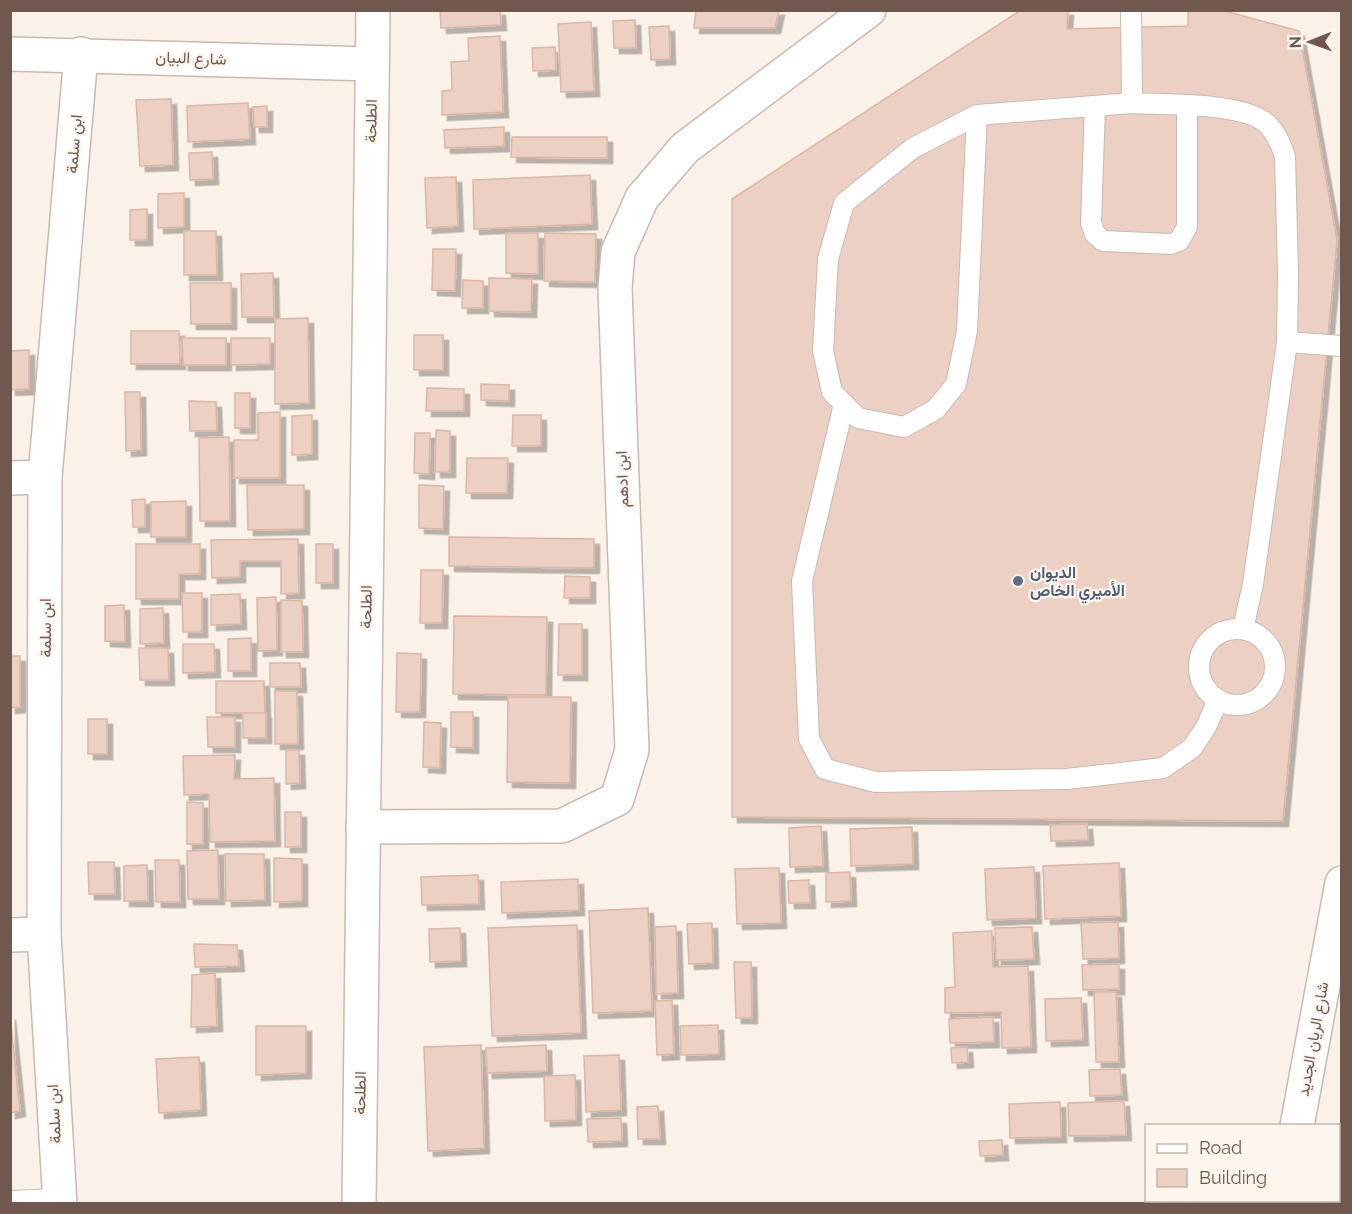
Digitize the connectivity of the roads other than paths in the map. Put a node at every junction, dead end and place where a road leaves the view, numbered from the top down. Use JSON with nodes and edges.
{"nodes":[{"id":1,"x":373,"y":10,"type":"edge"},
{"id":2,"x":868,"y":10,"type":"edge"},
{"id":3,"x":1131,"y":10,"type":"edge"},
{"id":4,"x":10,"y":54,"type":"edge"},
{"id":5,"x":81,"y":54,"type":"junction"},
{"id":6,"x":372,"y":64,"type":"junction"},
{"id":7,"x":1132,"y":103,"type":"junction"},
{"id":8,"x":1095,"y":106,"type":"junction"},
{"id":9,"x":1187,"y":106,"type":"junction"},
{"id":10,"x":977,"y":115,"type":"junction"},
{"id":11,"x":1287,"y":342,"type":"junction"},
{"id":12,"x":1341,"y":346,"type":"edge"},
{"id":13,"x":844,"y":404,"type":"junction"},
{"id":14,"x":45,"y":477,"type":"junction"},
{"id":15,"x":10,"y":478,"type":"edge"},
{"id":16,"x":1243,"y":629,"type":"junction"},
{"id":17,"x":1218,"y":700,"type":"junction"},
{"id":18,"x":363,"y":827,"type":"junction"},
{"id":19,"x":1341,"y":883,"type":"edge"},
{"id":20,"x":44,"y":934,"type":"junction"},
{"id":21,"x":10,"y":935,"type":"edge"},
{"id":22,"x":1297,"y":1124,"type":"edge"},
{"id":23,"x":10,"y":1201,"type":"edge"},
{"id":24,"x":59,"y":1201,"type":"edge"},
{"id":25,"x":359,"y":1203,"type":"edge"}],
"edges":[{"from":1,"to":6,"type":"street","name":"الطلحة"},
{"from":2,"to":18,"type":"street","name":"ابن ادهم"},
{"from":3,"to":7,"type":"lane"},
{"from":4,"to":5,"type":"street","name":"شارع البيان"},
{"from":5,"to":6,"type":"street","name":"شارع البيان"},
{"from":5,"to":14,"type":"street","name":"ابن سلمة"},
{"from":6,"to":18,"type":"street","name":"الطلحة"},
{"from":7,"to":8,"type":"lane"},
{"from":7,"to":9,"type":"lane"},
{"from":8,"to":9,"type":"lane"},
{"from":8,"to":10,"type":"lane"},
{"from":9,"to":11,"type":"lane"},
{"from":10,"to":13,"type":"lane"},
{"from":10,"to":13,"type":"lane"},
{"from":11,"to":12,"type":"lane"},
{"from":11,"to":16,"type":"lane"},
{"from":13,"to":17,"type":"lane"},
{"from":14,"to":15,"type":"street"},
{"from":14,"to":20,"type":"street","name":"ابن سلمة"},
{"from":16,"to":17,"type":"lane"},
{"from":16,"to":17,"type":"lane"},
{"from":18,"to":25,"type":"street","name":"الطلحة"},
{"from":19,"to":22,"type":"street","name":"شارع الريان الجديد"},
{"from":20,"to":21,"type":"street"},
{"from":20,"to":24,"type":"street","name":"ابن سلمة"},
{"from":23,"to":24,"type":"lane"}]}
